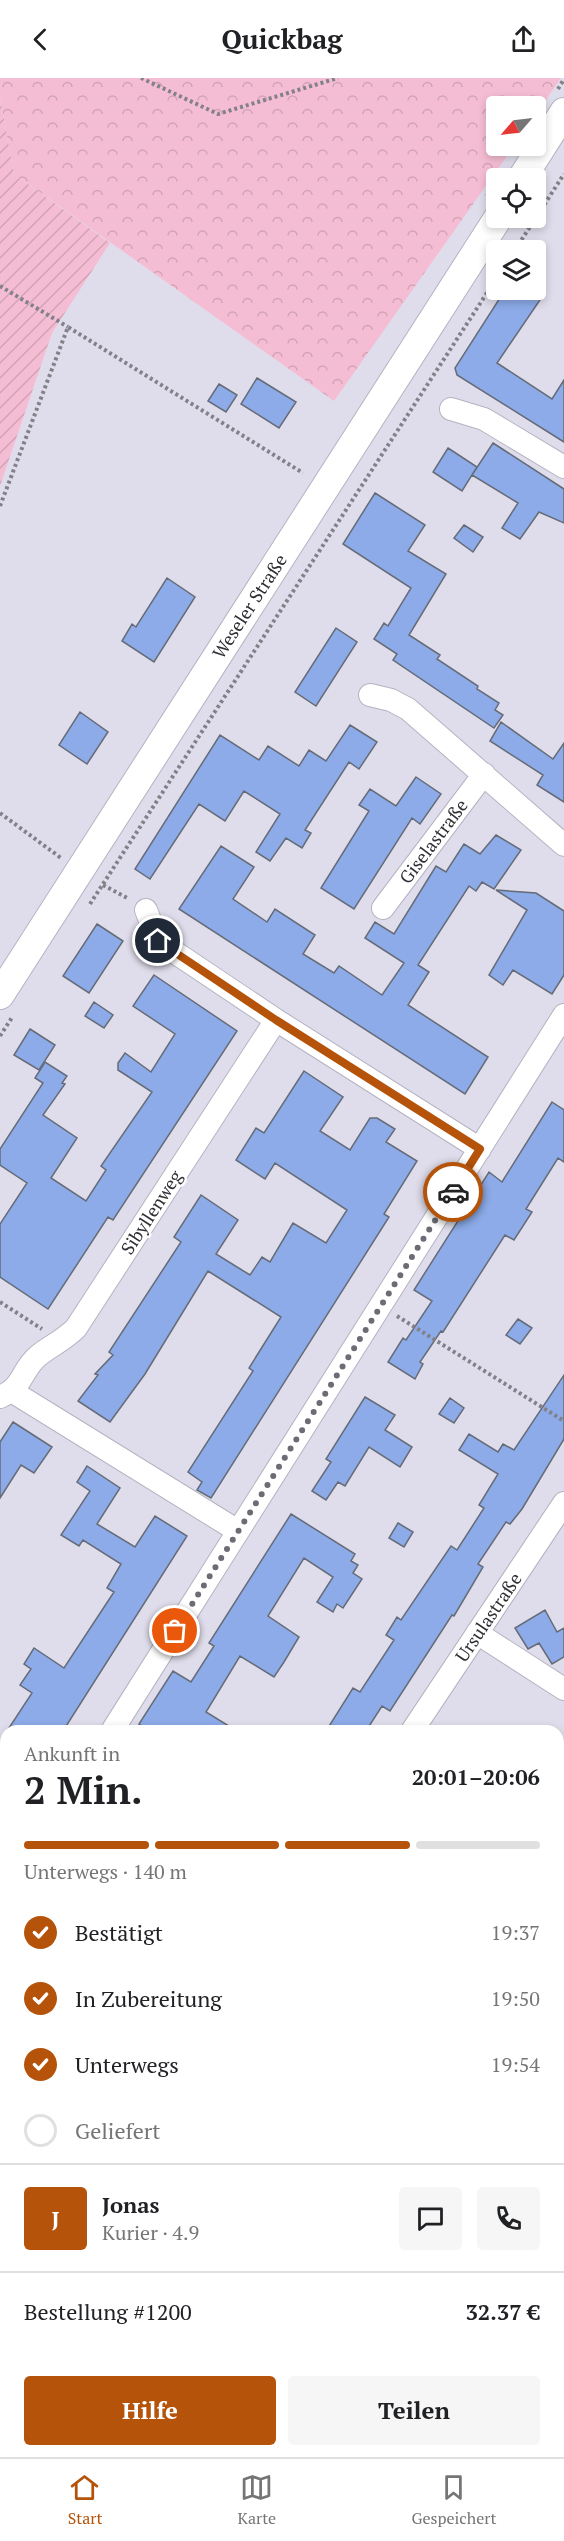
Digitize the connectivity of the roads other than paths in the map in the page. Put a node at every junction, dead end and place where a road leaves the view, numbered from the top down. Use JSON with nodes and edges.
{"nodes":[{"id":1,"x":564,"y":112,"type":"edge"},
{"id":2,"x":528,"y":168,"type":"edge"},
{"id":3,"x":492,"y":228,"type":"edge"},
{"id":4,"x":451,"y":409,"type":"dead end"},
{"id":5,"x":562,"y":462,"type":"edge"},
{"id":6,"x":370,"y":695,"type":"dead end"},
{"id":7,"x":484,"y":774,"type":"junction"},
{"id":8,"x":564,"y":845,"type":"edge"},
{"id":9,"x":383,"y":908,"type":"dead end"},
{"id":10,"x":146,"y":909,"type":"road end"},
{"id":11,"x":8,"y":1004,"type":"edge"},
{"id":12,"x":564,"y":1015,"type":"edge"},
{"id":13,"x":276,"y":1020,"type":"junction"},
{"id":14,"x":480,"y":1149,"type":"junction"},
{"id":15,"x":7,"y":1394,"type":"edge"},
{"id":16,"x":564,"y":1503,"type":"edge"},
{"id":17,"x":238,"y":1531,"type":"junction"},
{"id":18,"x":556,"y":1533,"type":"edge"},
{"id":19,"x":477,"y":1633,"type":"junction"},
{"id":20,"x":564,"y":1689,"type":"edge"},
{"id":21,"x":116,"y":1725,"type":"edge"},
{"id":22,"x":416,"y":1725,"type":"edge"}],
"edges":[{"from":1,"to":2,"type":"main road"},
{"from":3,"to":11,"type":"main road","name":"Weseler Straße"},
{"from":4,"to":5,"type":"street"},
{"from":6,"to":7,"type":"street"},
{"from":7,"to":8,"type":"street"},
{"from":7,"to":9,"type":"street","name":"Giselastraße"},
{"from":10,"to":13,"type":"street"},
{"from":12,"to":14,"type":"street"},
{"from":13,"to":14,"type":"street"},
{"from":13,"to":15,"type":"street","name":"Sibyllenweg"},
{"from":14,"to":17,"type":"street"},
{"from":15,"to":17,"type":"street","name":"Sibyllenweg"},
{"from":16,"to":18,"type":"street","name":"Ursulastraße"},
{"from":17,"to":21,"type":"street"},
{"from":18,"to":19,"type":"street","name":"Ursulastraße"},
{"from":19,"to":20,"type":"street"},
{"from":19,"to":22,"type":"street","name":"Ursulastraße"}]}
